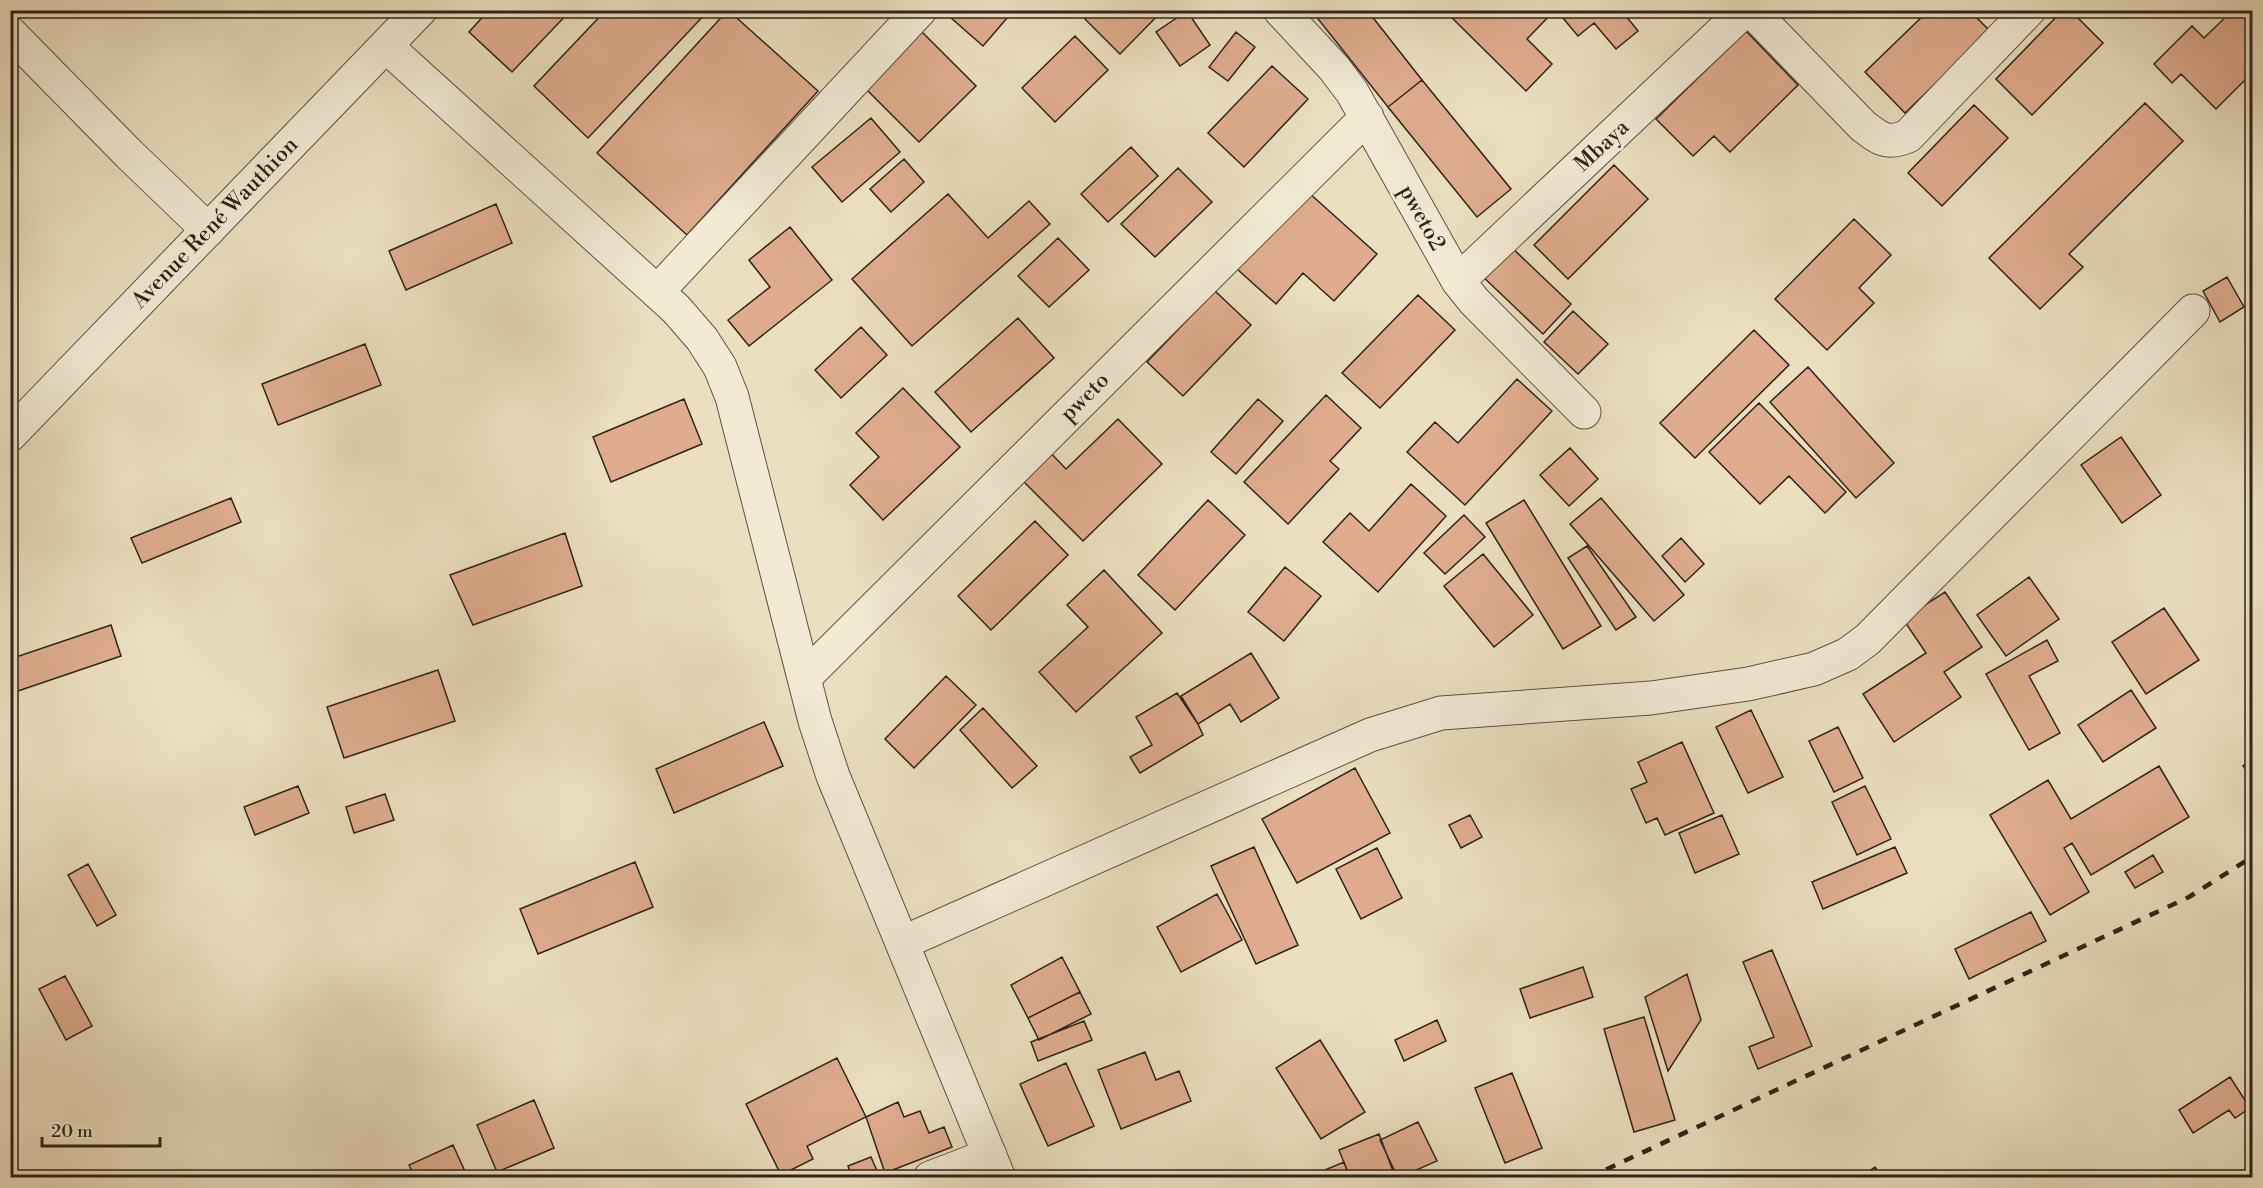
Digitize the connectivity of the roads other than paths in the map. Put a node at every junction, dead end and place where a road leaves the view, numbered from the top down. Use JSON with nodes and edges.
{"nodes":[{"id":1,"x":420,"y":10,"type":"edge"},
{"id":2,"x":920,"y":10,"type":"edge"},
{"id":3,"x":1280,"y":10,"type":"edge"},
{"id":4,"x":1745,"y":10,"type":"edge"},
{"id":5,"x":1751,"y":10,"type":"edge"},
{"id":6,"x":2029,"y":10,"type":"edge"},
{"id":7,"x":10,"y":33,"type":"edge"},
{"id":8,"x":386,"y":46,"type":"junction"},
{"id":9,"x":1367,"y":117,"type":"junction"},
{"id":10,"x":208,"y":230,"type":"junction"},
{"id":11,"x":1458,"y":281,"type":"junction"},
{"id":12,"x":657,"y":292,"type":"junction"},
{"id":13,"x":2193,"y":311,"type":"dead end"},
{"id":14,"x":1584,"y":412,"type":"dead end"},
{"id":15,"x":10,"y":435,"type":"edge"},
{"id":16,"x":804,"y":678,"type":"junction"},
{"id":17,"x":902,"y":943,"type":"junction"},
{"id":18,"x":994,"y":1166,"type":"edge"},
{"id":19,"x":930,"y":1178,"type":"edge"}],
"edges":[{"from":1,"to":8,"type":"street","name":"Avenue René Wauthion"},
{"from":2,"to":12,"type":"street"},
{"from":3,"to":9,"type":"street","name":"pweto2"},
{"from":4,"to":11,"type":"street","name":"Mbaya"},
{"from":5,"to":6,"type":"street"},
{"from":7,"to":10,"type":"street"},
{"from":8,"to":10,"type":"street","name":"Avenue René Wauthion"},
{"from":8,"to":12,"type":"street"},
{"from":9,"to":11,"type":"street","name":"pweto2"},
{"from":9,"to":16,"type":"street","name":"pweto"},
{"from":10,"to":15,"type":"street","name":"Avenue René Wauthion"},
{"from":11,"to":14,"type":"street","name":"pweto2"},
{"from":12,"to":16,"type":"street"},
{"from":13,"to":17,"type":"street"},
{"from":16,"to":17,"type":"street"},
{"from":17,"to":18,"type":"street"},
{"from":18,"to":19,"type":"street"}]}
